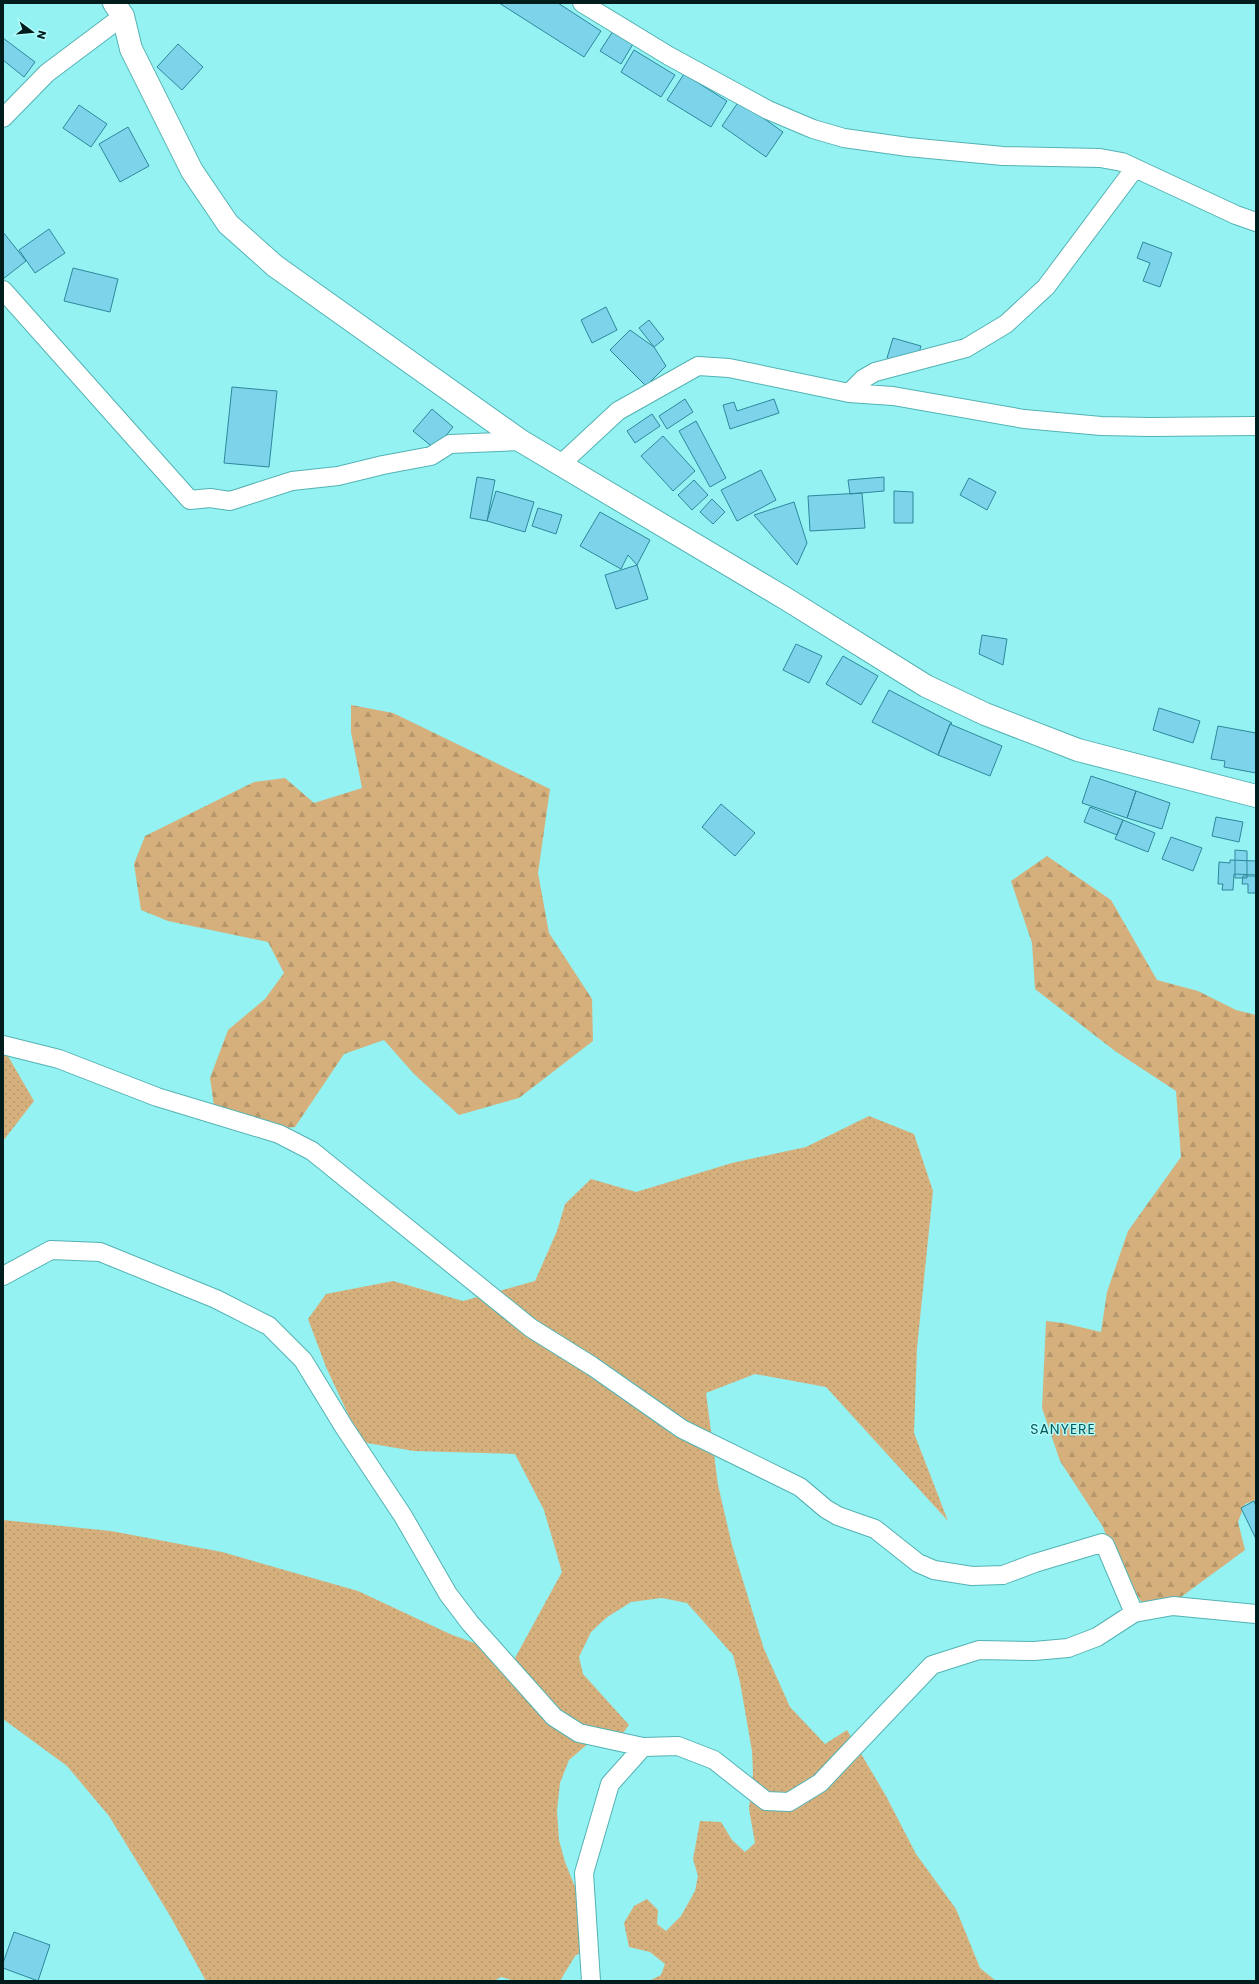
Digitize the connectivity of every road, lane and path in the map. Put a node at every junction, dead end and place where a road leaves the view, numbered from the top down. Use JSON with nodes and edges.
{"nodes":[{"id":1,"x":582,"y":3,"type":"edge"},
{"id":2,"x":118,"y":10,"type":"edge"},
{"id":3,"x":3,"y":118,"type":"edge"},
{"id":4,"x":1135,"y":168,"type":"junction"},
{"id":5,"x":1256,"y":222,"type":"edge"},
{"id":6,"x":3,"y":290,"type":"edge"},
{"id":7,"x":849,"y":393,"type":"junction"},
{"id":8,"x":1256,"y":426,"type":"edge"},
{"id":9,"x":521,"y":441,"type":"junction"},
{"id":10,"x":561,"y":464,"type":"junction"},
{"id":11,"x":1256,"y":796,"type":"edge"},
{"id":12,"x":3,"y":1045,"type":"edge"},
{"id":13,"x":3,"y":1276,"type":"edge"},
{"id":14,"x":1134,"y":1613,"type":"junction"},
{"id":15,"x":1256,"y":1614,"type":"edge"},
{"id":16,"x":643,"y":1747,"type":"junction"},
{"id":17,"x":591,"y":1981,"type":"edge"}],
"edges":[{"from":1,"to":4,"type":"street"},
{"from":2,"to":3,"type":"street"},
{"from":2,"to":9,"type":"street"},
{"from":4,"to":5,"type":"street"},
{"from":4,"to":7,"type":"street"},
{"from":6,"to":9,"type":"street"},
{"from":7,"to":8,"type":"street"},
{"from":7,"to":10,"type":"street"},
{"from":9,"to":10,"type":"street"},
{"from":10,"to":11,"type":"street"},
{"from":12,"to":14,"type":"street"},
{"from":13,"to":16,"type":"street"},
{"from":14,"to":15,"type":"street"},
{"from":14,"to":16,"type":"street"},
{"from":16,"to":17,"type":"street"}]}
